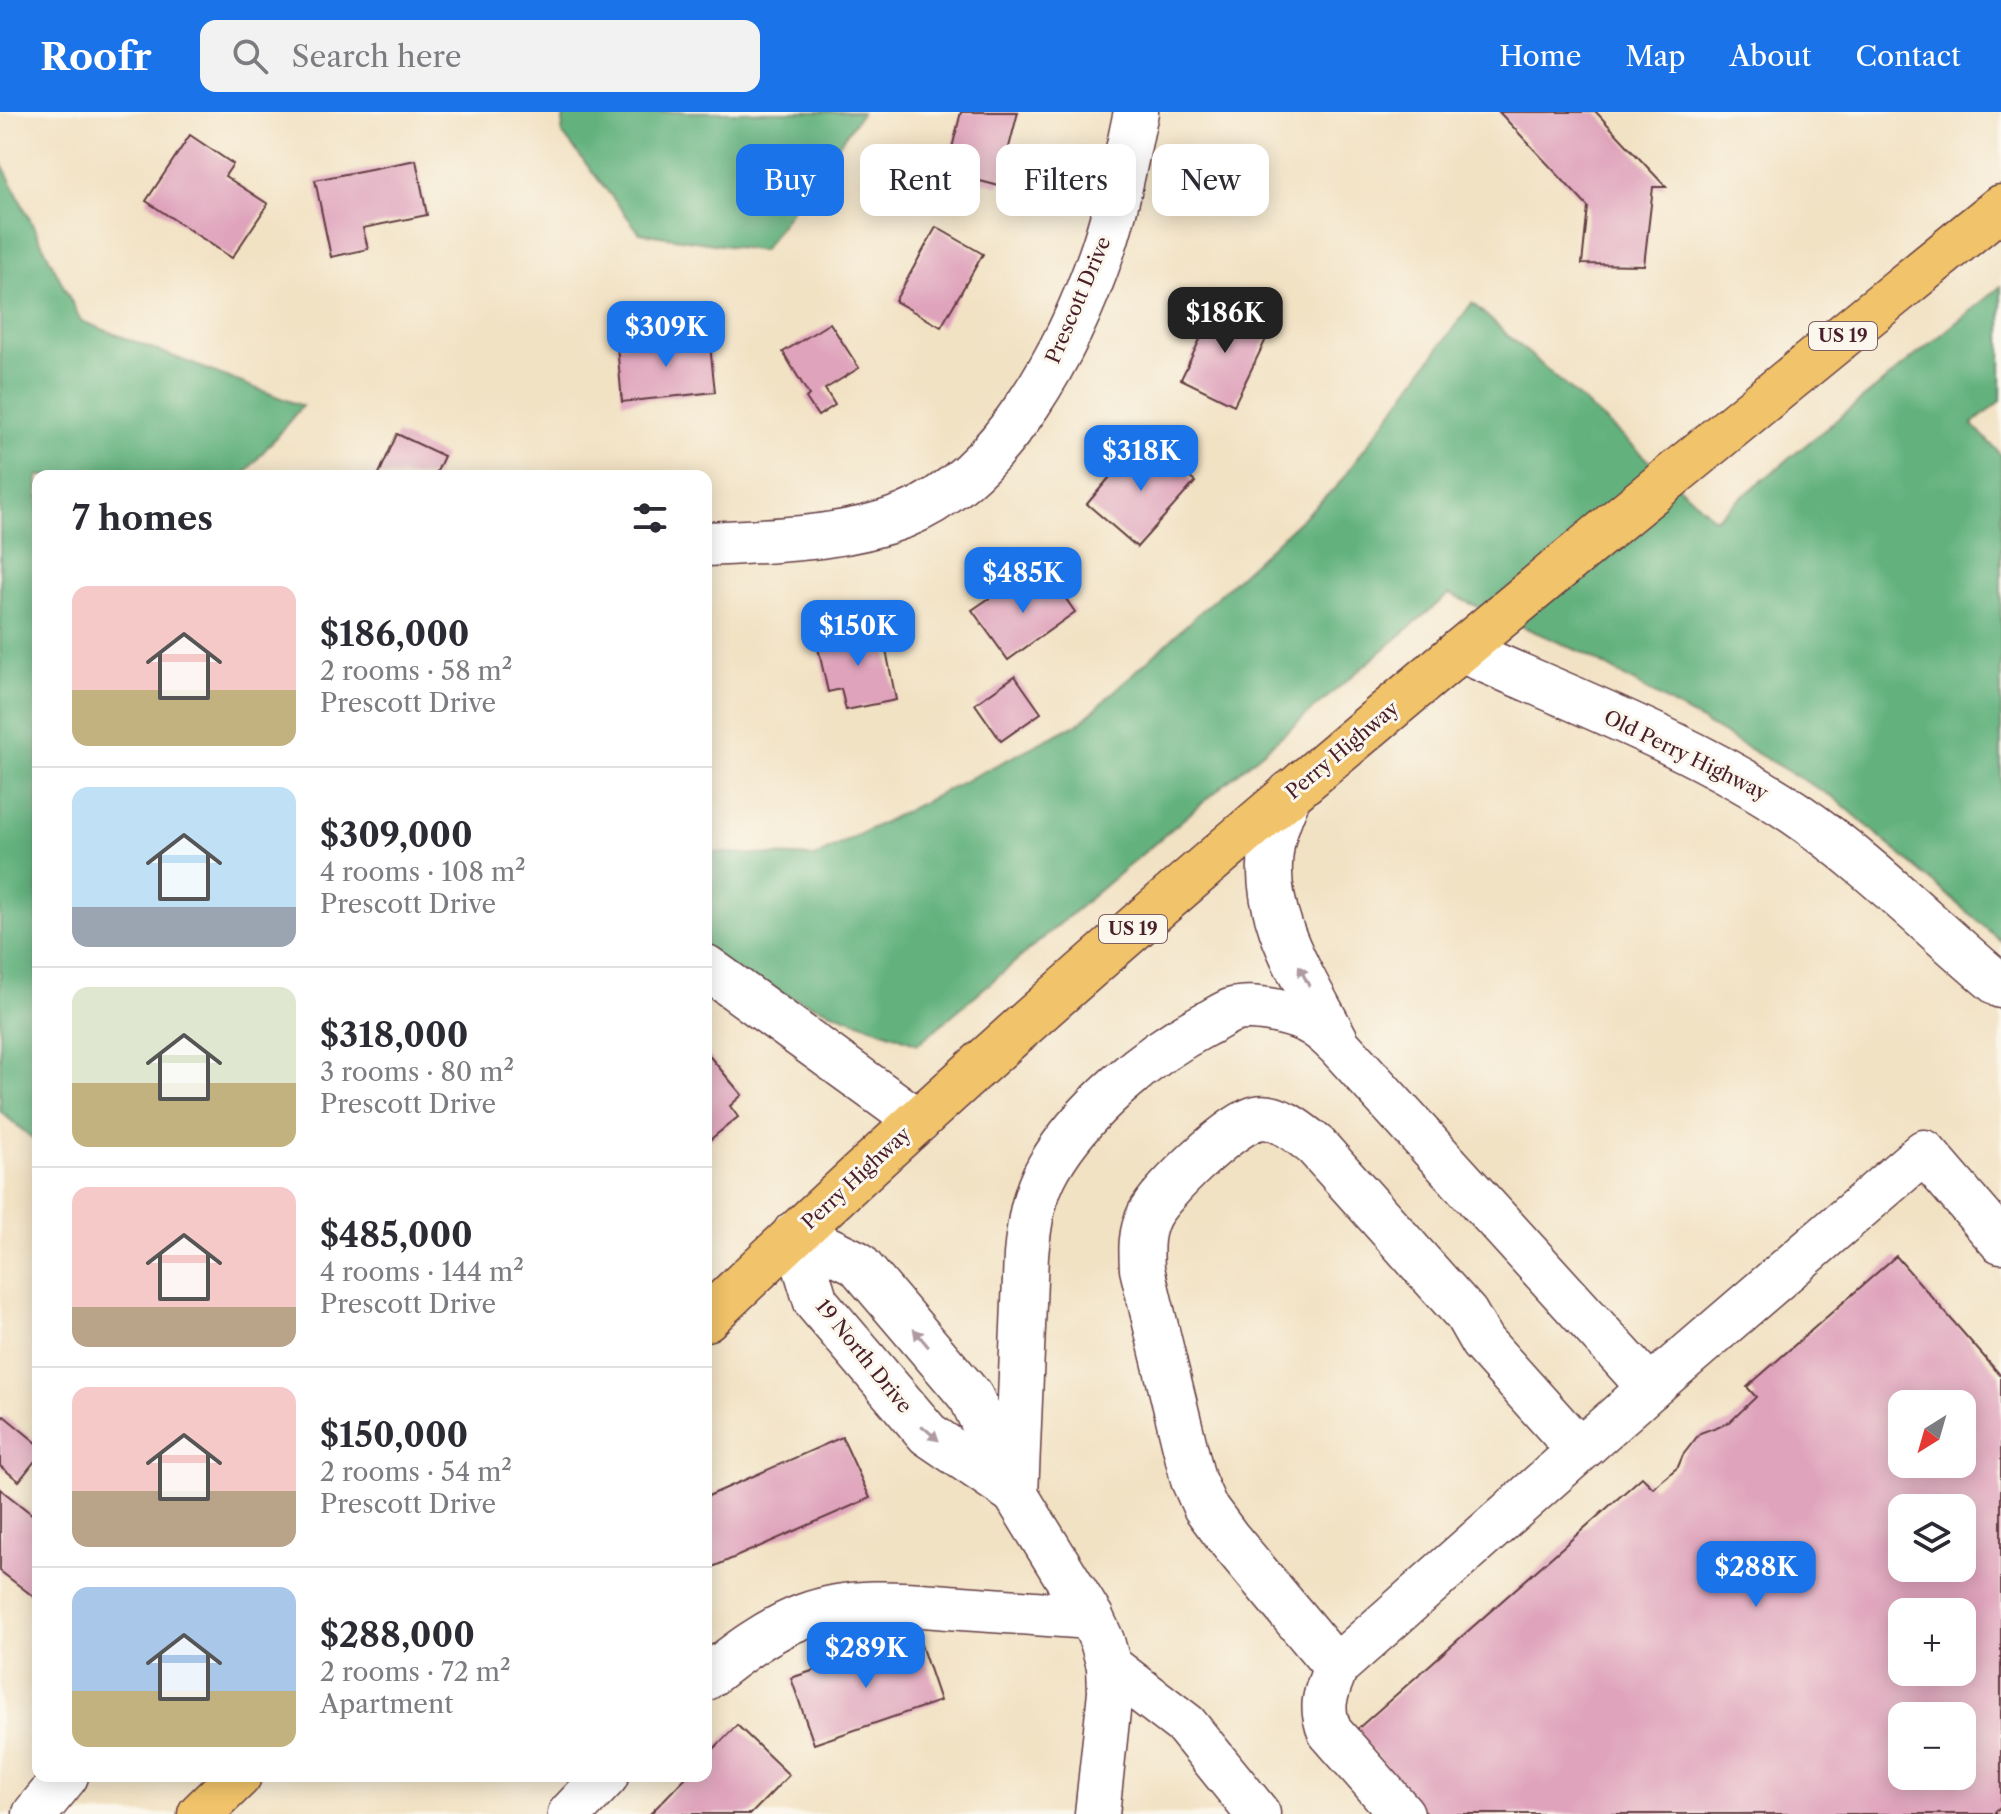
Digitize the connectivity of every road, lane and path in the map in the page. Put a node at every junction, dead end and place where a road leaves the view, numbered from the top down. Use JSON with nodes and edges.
{"nodes":[{"id":1,"x":1136,"y":112,"type":"edge"},
{"id":2,"x":2001,"y":207,"type":"edge"},
{"id":3,"x":712,"y":544,"type":"edge"},
{"id":4,"x":1461,"y":650,"type":"junction"},
{"id":5,"x":1290,"y":793,"type":"junction"},
{"id":6,"x":712,"y":971,"type":"edge"},
{"id":7,"x":2001,"y":986,"type":"edge"},
{"id":8,"x":1339,"y":1046,"type":"junction"},
{"id":9,"x":918,"y":1121,"type":"junction"},
{"id":10,"x":795,"y":1233,"type":"junction"},
{"id":11,"x":2001,"y":1241,"type":"edge"},
{"id":12,"x":712,"y":1313,"type":"edge"},
{"id":13,"x":1650,"y":1388,"type":"junction"},
{"id":14,"x":1579,"y":1450,"type":"junction"},
{"id":15,"x":1016,"y":1495,"type":"junction"},
{"id":16,"x":1091,"y":1617,"type":"junction"},
{"id":17,"x":1109,"y":1666,"type":"junction"},
{"id":18,"x":1336,"y":1667,"type":"junction"},
{"id":19,"x":712,"y":1673,"type":"edge"},
{"id":20,"x":61,"y":1782,"type":"edge"},
{"id":21,"x":233,"y":1782,"type":"edge"},
{"id":22,"x":600,"y":1782,"type":"edge"},
{"id":23,"x":35,"y":1814,"type":"edge"},
{"id":24,"x":200,"y":1814,"type":"edge"},
{"id":25,"x":570,"y":1814,"type":"edge"},
{"id":26,"x":1097,"y":1814,"type":"edge"},
{"id":27,"x":1258,"y":1814,"type":"edge"},
{"id":28,"x":1402,"y":1814,"type":"edge"}],
"edges":[{"from":1,"to":3,"type":"street","name":"Prescott Drive"},
{"from":2,"to":4,"type":"main road","name":"Perry Highway","number":"US 19"},
{"from":4,"to":5,"type":"main road","name":"Perry Highway","number":"US 19"},
{"from":4,"to":7,"type":"street","name":"Old Perry Highway"},
{"from":8,"to":5,"type":"street","one_way":true},
{"from":5,"to":9,"type":"main road","name":"Perry Highway","number":"US 19"},
{"from":6,"to":9,"type":"street"},
{"from":8,"to":13,"type":"street"},
{"from":8,"to":15,"type":"street"},
{"from":9,"to":10,"type":"main road","name":"Perry Highway","number":"US 19"},
{"from":10,"to":12,"type":"main road","name":"Perry Highway","number":"US 19"},
{"from":10,"to":15,"type":"street","name":"19 North Drive"},
{"from":11,"to":13,"type":"street"},
{"from":13,"to":14,"type":"street"},
{"from":14,"to":18,"type":"street"},
{"from":14,"to":18,"type":"street"},
{"from":15,"to":16,"type":"street","name":"19 North Drive"},
{"from":16,"to":17,"type":"street","name":"19 North Drive"},
{"from":16,"to":19,"type":"street"},
{"from":17,"to":26,"type":"street","name":"19 North Drive"},
{"from":17,"to":27,"type":"street"},
{"from":18,"to":28,"type":"street"},
{"from":20,"to":23,"type":"street"},
{"from":21,"to":24,"type":"main road"},
{"from":22,"to":25,"type":"street"}]}
